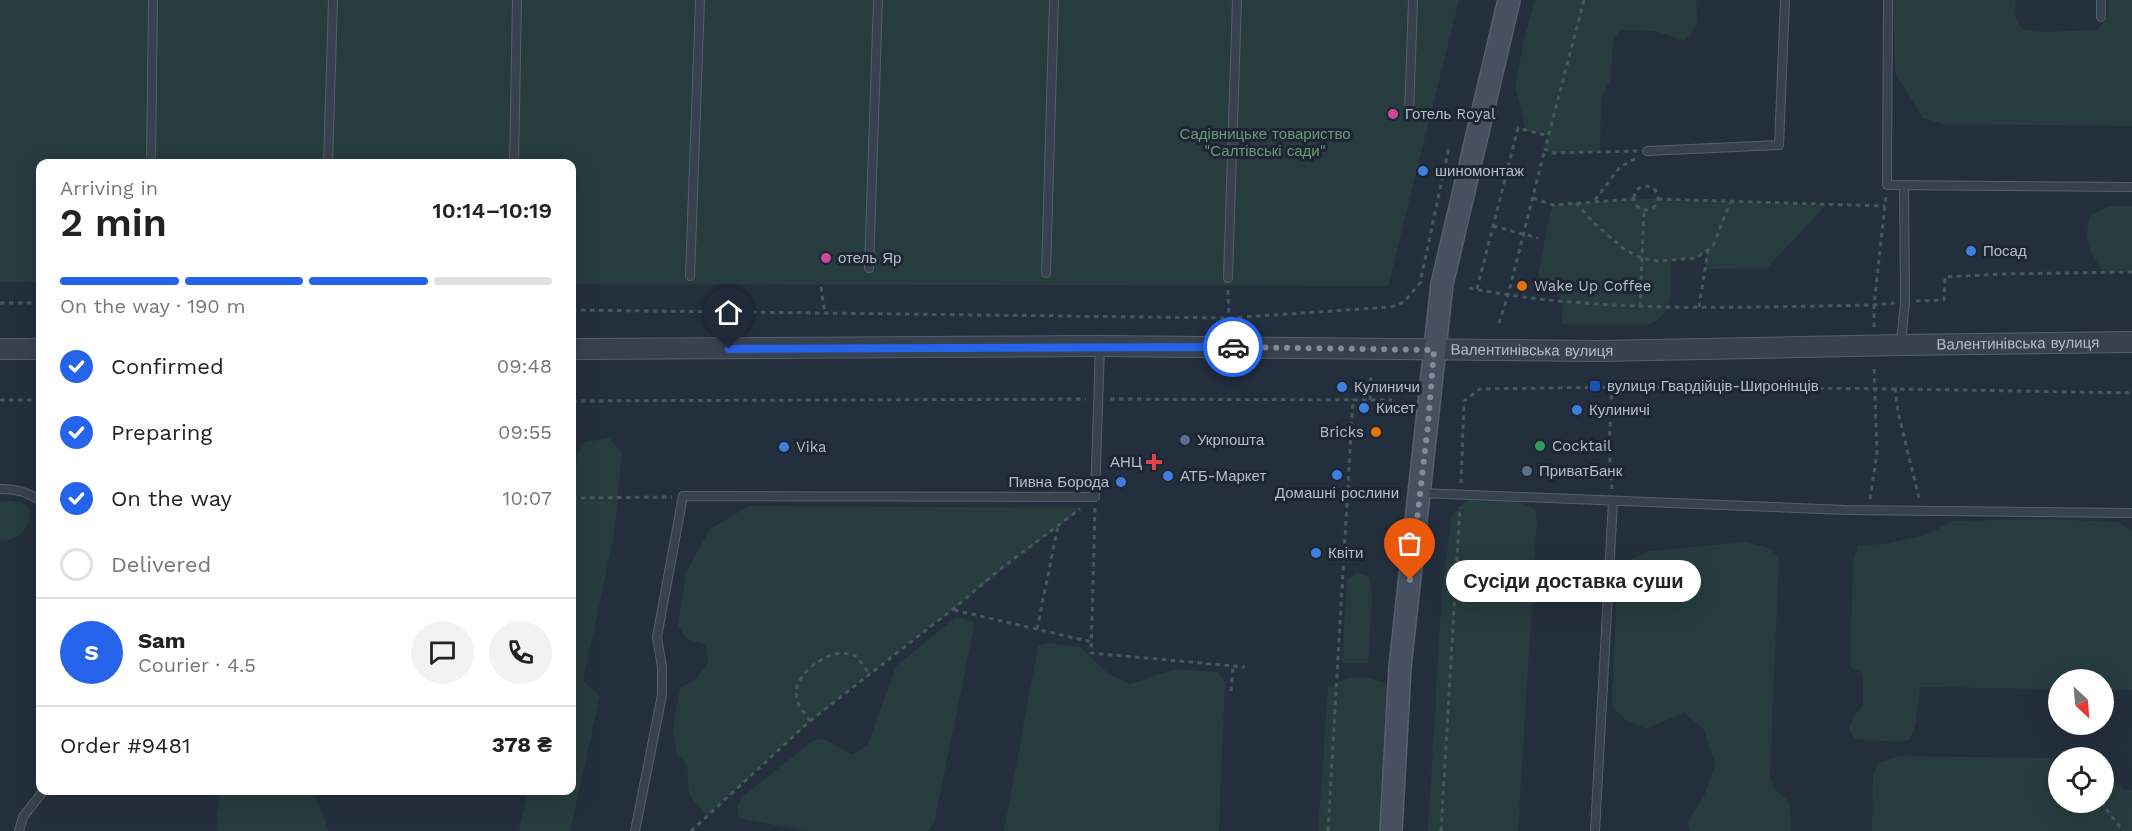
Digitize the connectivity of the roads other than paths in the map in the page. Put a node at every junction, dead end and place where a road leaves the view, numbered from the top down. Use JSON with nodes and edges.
{"nodes":[{"id":1,"x":153,"y":0,"type":"edge"},
{"id":2,"x":333,"y":0,"type":"edge"},
{"id":3,"x":517,"y":0,"type":"edge"},
{"id":4,"x":700,"y":0,"type":"edge"},
{"id":5,"x":878,"y":0,"type":"edge"},
{"id":6,"x":1054,"y":0,"type":"edge"},
{"id":7,"x":1237,"y":0,"type":"edge"},
{"id":8,"x":1413,"y":0,"type":"edge"},
{"id":9,"x":1509,"y":0,"type":"edge"},
{"id":10,"x":1785,"y":0,"type":"edge"},
{"id":11,"x":1888,"y":0,"type":"edge"},
{"id":12,"x":2101,"y":0,"type":"edge"},
{"id":13,"x":2101,"y":17,"type":"dead end"},
{"id":14,"x":1409,"y":115,"type":"dead end"},
{"id":15,"x":1647,"y":151,"type":"road end"},
{"id":16,"x":151,"y":159,"type":"edge"},
{"id":17,"x":328,"y":159,"type":"edge"},
{"id":18,"x":514,"y":159,"type":"edge"},
{"id":19,"x":1904,"y":185,"type":"junction"},
{"id":20,"x":2132,"y":187,"type":"edge"},
{"id":21,"x":869,"y":268,"type":"dead end"},
{"id":22,"x":1046,"y":273,"type":"dead end"},
{"id":23,"x":690,"y":276,"type":"dead end"},
{"id":24,"x":1228,"y":278,"type":"road end"},
{"id":25,"x":2132,"y":342,"type":"edge"},
{"id":26,"x":1901,"y":345,"type":"junction"},
{"id":27,"x":1101,"y":346,"type":"junction"},
{"id":28,"x":0,"y":349,"type":"edge"},
{"id":29,"x":36,"y":349,"type":"edge"},
{"id":30,"x":576,"y":349,"type":"edge"},
{"id":31,"x":1434,"y":350,"type":"junction"},
{"id":32,"x":0,"y":489,"type":"edge"},
{"id":33,"x":1420,"y":493,"type":"junction"},
{"id":34,"x":36,"y":497,"type":"edge"},
{"id":35,"x":1613,"y":501,"type":"junction"},
{"id":36,"x":2132,"y":513,"type":"edge"},
{"id":37,"x":40,"y":795,"type":"edge"},
{"id":38,"x":19,"y":831,"type":"edge"},
{"id":39,"x":635,"y":831,"type":"edge"},
{"id":40,"x":1391,"y":831,"type":"edge"},
{"id":41,"x":1595,"y":831,"type":"edge"}],
"edges":[{"from":1,"to":16,"type":"lane"},
{"from":2,"to":17,"type":"lane"},
{"from":3,"to":18,"type":"lane"},
{"from":4,"to":23,"type":"lane"},
{"from":5,"to":21,"type":"lane"},
{"from":6,"to":22,"type":"lane"},
{"from":7,"to":24,"type":"lane"},
{"from":8,"to":14,"type":"lane"},
{"from":9,"to":31,"type":"main road"},
{"from":10,"to":15,"type":"lane"},
{"from":11,"to":19,"type":"lane"},
{"from":12,"to":13,"type":"lane"},
{"from":19,"to":20,"type":"lane"},
{"from":19,"to":26,"type":"lane"},
{"from":25,"to":26,"type":"street","name":"Валентинівська вулиця"},
{"from":26,"to":31,"type":"street","name":"Валентинівська вулиця"},
{"from":27,"to":30,"type":"street","name":"Валентинівська вулиця"},
{"from":27,"to":31,"type":"street","name":"Валентинівська вулиця"},
{"from":27,"to":39,"type":"lane"},
{"from":28,"to":29,"type":"street"},
{"from":31,"to":33,"type":"main road"},
{"from":32,"to":34,"type":"lane"},
{"from":33,"to":35,"type":"lane"},
{"from":33,"to":40,"type":"main road"},
{"from":35,"to":36,"type":"lane"},
{"from":35,"to":41,"type":"lane"},
{"from":37,"to":38,"type":"lane"}]}
